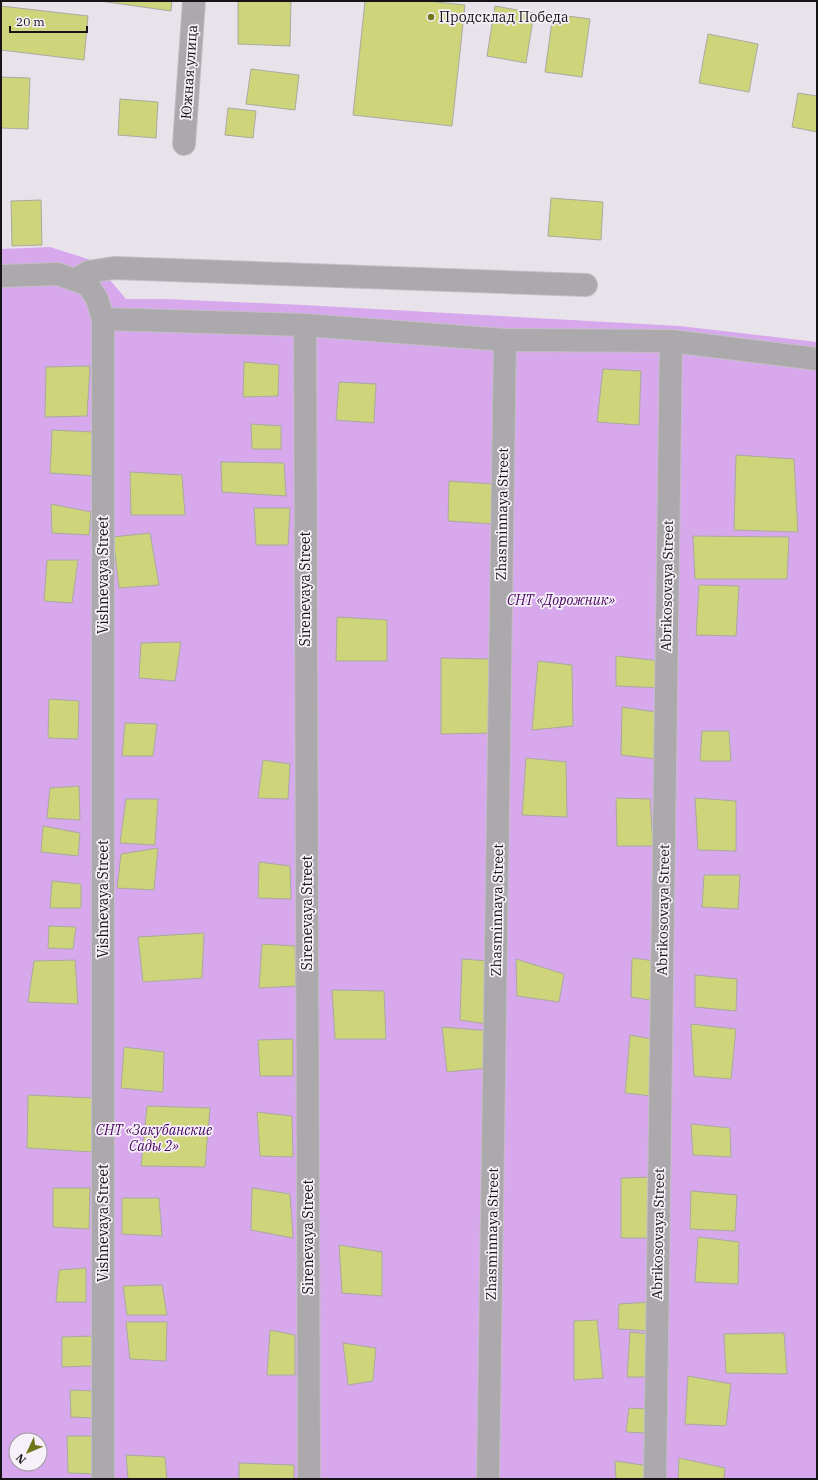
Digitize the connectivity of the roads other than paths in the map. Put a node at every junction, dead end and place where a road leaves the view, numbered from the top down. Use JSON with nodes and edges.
{"nodes":[{"id":1,"x":194,"y":1,"type":"edge"},
{"id":2,"x":184,"y":144,"type":"dead end"},
{"id":3,"x":1,"y":276,"type":"edge"},
{"id":4,"x":75,"y":280,"type":"junction"},
{"id":5,"x":586,"y":286,"type":"dead end"},
{"id":6,"x":102,"y":319,"type":"junction"},
{"id":7,"x":305,"y":325,"type":"junction"},
{"id":8,"x":505,"y":340,"type":"junction"},
{"id":9,"x":671,"y":341,"type":"junction"},
{"id":10,"x":817,"y":359,"type":"edge"},
{"id":11,"x":103,"y":1479,"type":"edge"},
{"id":12,"x":308,"y":1479,"type":"edge"},
{"id":13,"x":488,"y":1479,"type":"edge"},
{"id":14,"x":655,"y":1479,"type":"edge"}],
"edges":[{"from":1,"to":2,"type":"street","name":"Южная улица"},
{"from":3,"to":4,"type":"street","name":"Vishnevaya Street"},
{"from":4,"to":5,"type":"street"},
{"from":4,"to":6,"type":"street","name":"Vishnevaya Street"},
{"from":6,"to":7,"type":"street"},
{"from":6,"to":11,"type":"street","name":"Vishnevaya Street"},
{"from":7,"to":8,"type":"street"},
{"from":7,"to":12,"type":"street","name":"Sirenevaya Street"},
{"from":8,"to":9,"type":"street"},
{"from":8,"to":13,"type":"street","name":"Zhasminnaya Street"},
{"from":9,"to":10,"type":"street"},
{"from":9,"to":14,"type":"street","name":"Abrikosovaya Street"}]}
